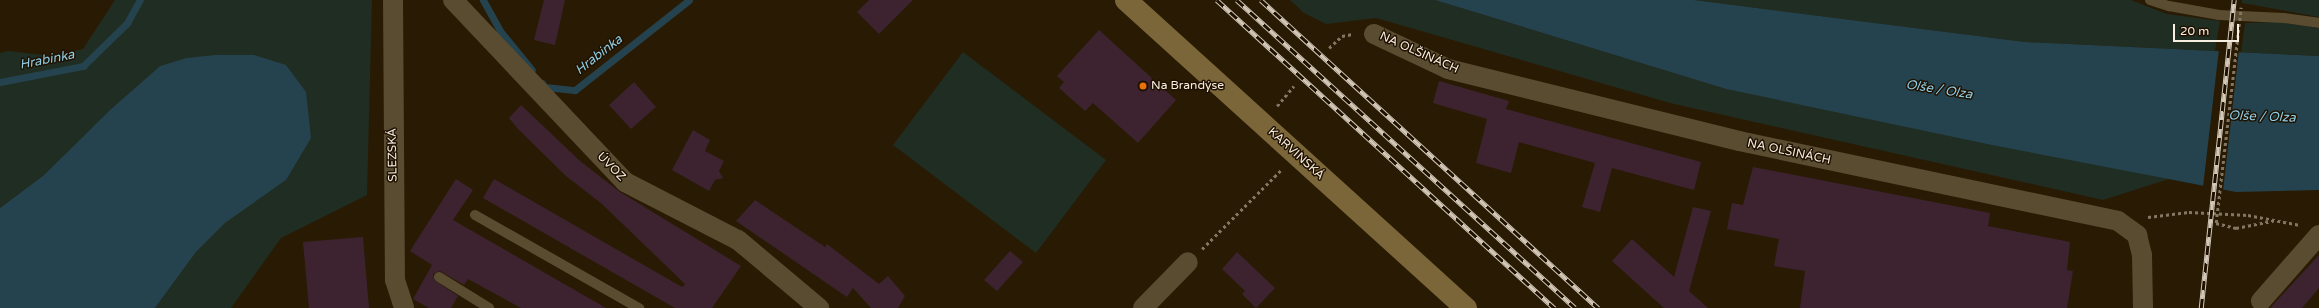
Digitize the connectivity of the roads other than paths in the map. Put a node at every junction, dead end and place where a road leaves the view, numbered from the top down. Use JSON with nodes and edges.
{"nodes":[{"id":1,"x":393,"y":0,"type":"edge"},
{"id":2,"x":452,"y":0,"type":"edge"},
{"id":3,"x":1126,"y":0,"type":"edge"},
{"id":4,"x":2150,"y":0,"type":"edge"},
{"id":5,"x":2319,"y":23,"type":"edge"},
{"id":6,"x":1374,"y":34,"type":"road end"},
{"id":7,"x":475,"y":215,"type":"dead end"},
{"id":8,"x":2312,"y":231,"type":"edge"},
{"id":9,"x":1188,"y":262,"type":"road end"},
{"id":10,"x":439,"y":277,"type":"dead end"},
{"id":11,"x":2261,"y":300,"type":"dead end"},
{"id":12,"x":404,"y":308,"type":"edge"},
{"id":13,"x":489,"y":308,"type":"edge"},
{"id":14,"x":639,"y":308,"type":"edge"},
{"id":15,"x":819,"y":308,"type":"edge"},
{"id":16,"x":1143,"y":308,"type":"edge"},
{"id":17,"x":1466,"y":308,"type":"edge"},
{"id":18,"x":2143,"y":308,"type":"edge"}],
"edges":[{"from":1,"to":12,"type":"street","name":"SLEZSKÁ"},
{"from":2,"to":15,"type":"street","name":"ÚVOZ"},
{"from":3,"to":17,"type":"main road","name":"KARVINSKÁ"},
{"from":4,"to":5,"type":"lane"},
{"from":6,"to":18,"type":"street","name":"NA OLŠINÁCH"},
{"from":7,"to":14,"type":"lane"},
{"from":8,"to":11,"type":"street"},
{"from":9,"to":16,"type":"street"},
{"from":10,"to":13,"type":"lane"}]}
